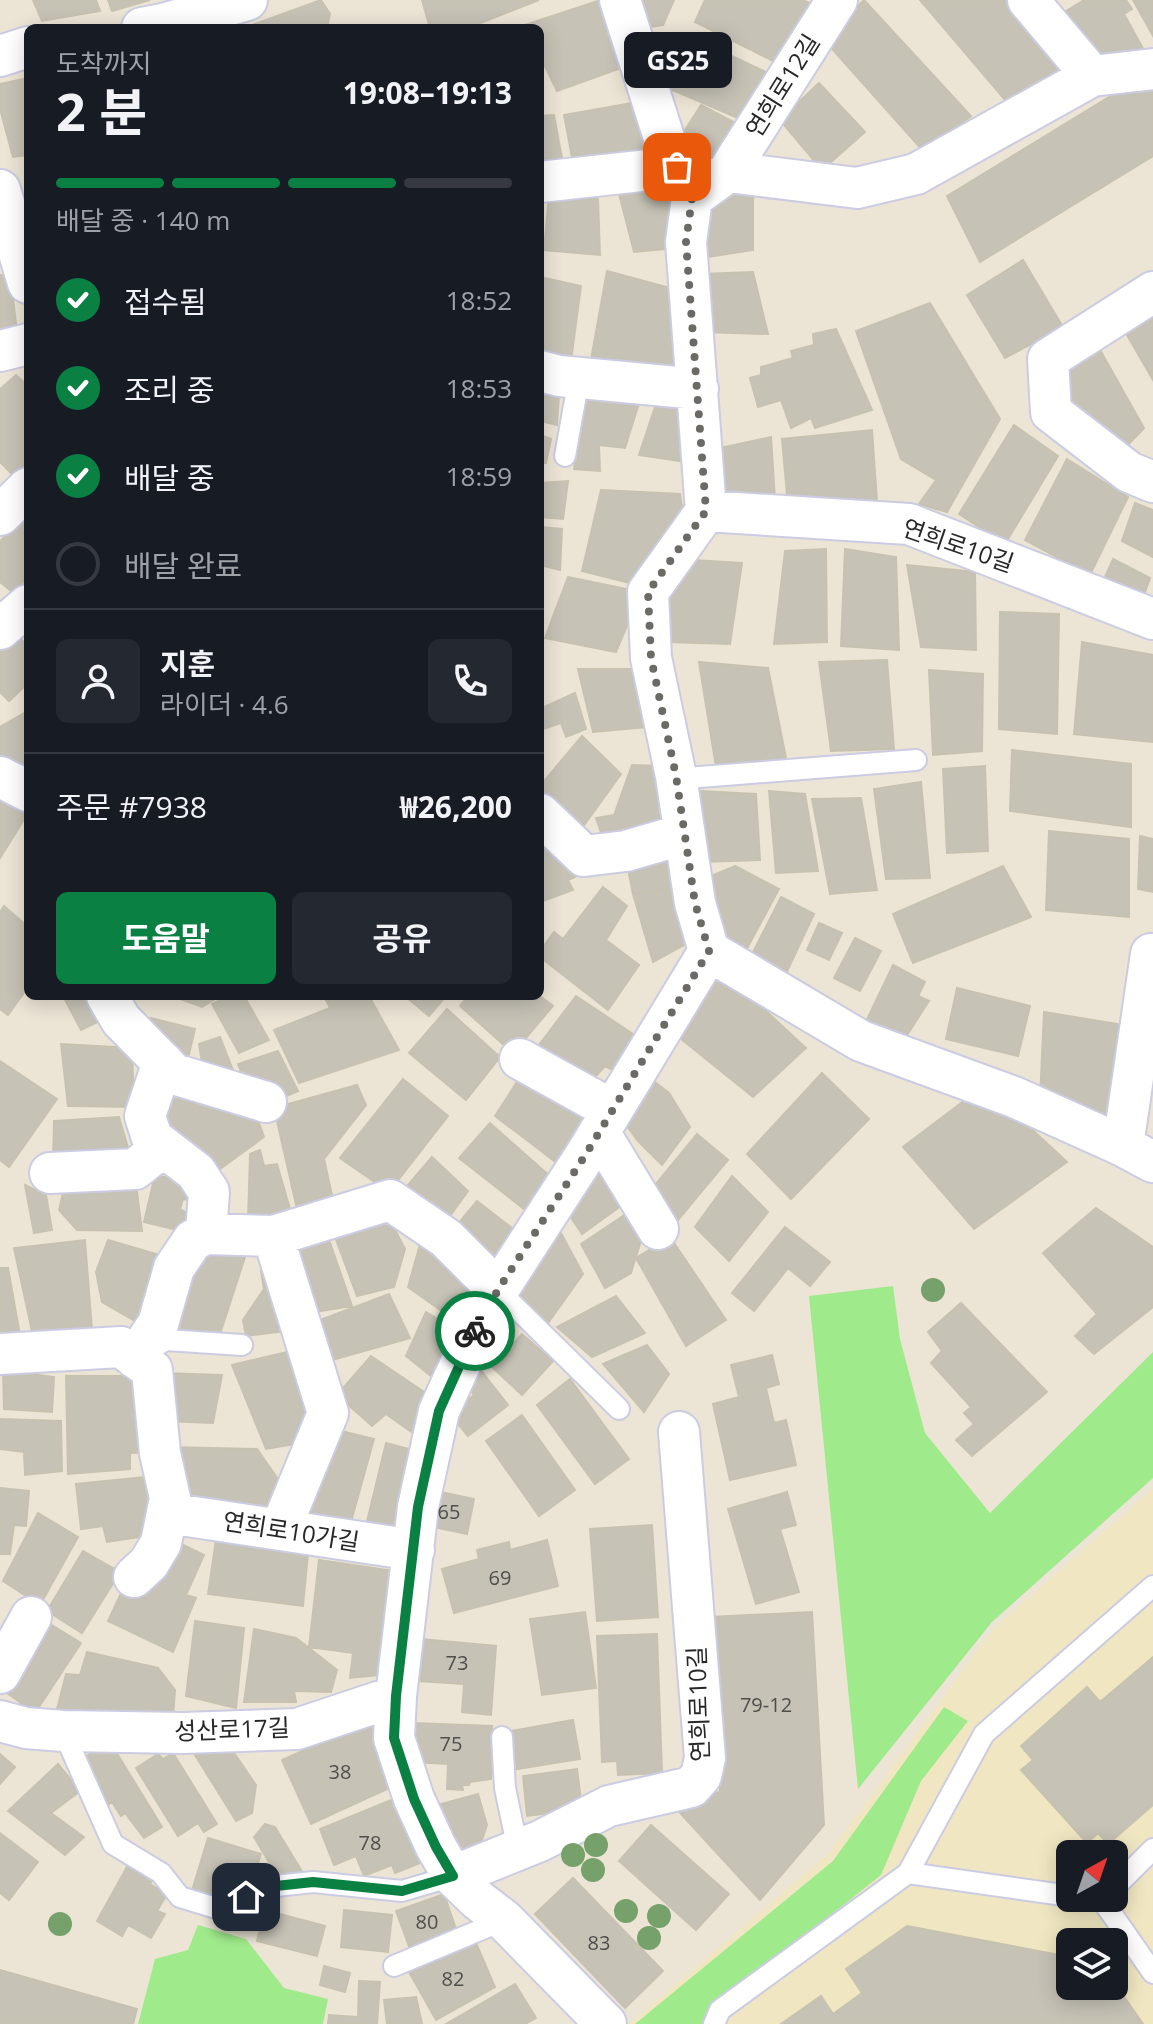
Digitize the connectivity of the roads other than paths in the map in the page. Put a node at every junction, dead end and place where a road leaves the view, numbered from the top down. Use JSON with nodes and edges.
{"nodes":[{"id":1,"x":247,"y":0,"type":"edge"},
{"id":2,"x":620,"y":0,"type":"edge"},
{"id":3,"x":837,"y":0,"type":"edge"},
{"id":4,"x":1028,"y":0,"type":"edge"},
{"id":5,"x":157,"y":24,"type":"edge"},
{"id":6,"x":24,"y":48,"type":"edge"},
{"id":7,"x":0,"y":56,"type":"edge"},
{"id":8,"x":1153,"y":69,"type":"edge"},
{"id":9,"x":1092,"y":76,"type":"junction"},
{"id":10,"x":728,"y":172,"type":"junction"},
{"id":11,"x":544,"y":182,"type":"edge"},
{"id":12,"x":684,"y":182,"type":"junction"},
{"id":13,"x":0,"y":190,"type":"edge"},
{"id":14,"x":24,"y":270,"type":"edge"},
{"id":15,"x":1153,"y":292,"type":"edge"},
{"id":16,"x":24,"y":345,"type":"edge"},
{"id":17,"x":0,"y":351,"type":"edge"},
{"id":18,"x":544,"y":372,"type":"edge"},
{"id":19,"x":579,"y":378,"type":"junction"},
{"id":20,"x":698,"y":389,"type":"junction"},
{"id":21,"x":565,"y":456,"type":"dead end"},
{"id":22,"x":1153,"y":482,"type":"edge"},
{"id":23,"x":24,"y":492,"type":"edge"},
{"id":24,"x":706,"y":511,"type":"junction"},
{"id":25,"x":0,"y":515,"type":"edge"},
{"id":26,"x":24,"y":608,"type":"edge"},
{"id":27,"x":1153,"y":619,"type":"edge"},
{"id":28,"x":0,"y":629,"type":"edge"},
{"id":29,"x":916,"y":760,"type":"dead end"},
{"id":30,"x":676,"y":776,"type":"junction"},
{"id":31,"x":0,"y":777,"type":"edge"},
{"id":32,"x":24,"y":789,"type":"edge"},
{"id":33,"x":544,"y":818,"type":"edge"},
{"id":34,"x":684,"y":834,"type":"junction"},
{"id":35,"x":709,"y":951,"type":"junction"},
{"id":36,"x":1153,"y":955,"type":"edge"},
{"id":37,"x":109,"y":1000,"type":"edge"},
{"id":38,"x":520,"y":1059,"type":"dead end"},
{"id":39,"x":163,"y":1062,"type":"junction"},
{"id":40,"x":266,"y":1102,"type":"dead end"},
{"id":41,"x":605,"y":1121,"type":"junction"},
{"id":42,"x":163,"y":1147,"type":"junction"},
{"id":43,"x":1138,"y":1154,"type":"edge"},
{"id":44,"x":50,"y":1173,"type":"dead end"},
{"id":45,"x":658,"y":1229,"type":"dead end"},
{"id":46,"x":206,"y":1234,"type":"junction"},
{"id":47,"x":273,"y":1236,"type":"junction"},
{"id":48,"x":498,"y":1290,"type":"junction"},
{"id":49,"x":242,"y":1345,"type":"dead end"},
{"id":50,"x":0,"y":1354,"type":"edge"},
{"id":51,"x":135,"y":1358,"type":"junction"},
{"id":52,"x":619,"y":1409,"type":"dead end"},
{"id":53,"x":679,"y":1432,"type":"dead end"},
{"id":54,"x":167,"y":1513,"type":"junction"},
{"id":55,"x":280,"y":1530,"type":"junction"},
{"id":56,"x":414,"y":1550,"type":"junction"},
{"id":57,"x":141,"y":1570,"type":"dead end"},
{"id":58,"x":1153,"y":1586,"type":"edge"},
{"id":59,"x":31,"y":1617,"type":"dead end"},
{"id":60,"x":0,"y":1673,"type":"edge"},
{"id":61,"x":396,"y":1696,"type":"junction"},
{"id":62,"x":0,"y":1721,"type":"edge"},
{"id":63,"x":63,"y":1731,"type":"junction"},
{"id":64,"x":502,"y":1737,"type":"dead end"},
{"id":65,"x":1153,"y":1849,"type":"edge"},
{"id":66,"x":518,"y":1850,"type":"junction"},
{"id":67,"x":1128,"y":1872,"type":"edge"},
{"id":68,"x":908,"y":1873,"type":"junction"},
{"id":69,"x":453,"y":1876,"type":"junction"},
{"id":70,"x":1056,"y":1894,"type":"edge"},
{"id":71,"x":1112,"y":1912,"type":"edge"},
{"id":72,"x":504,"y":1920,"type":"junction"},
{"id":73,"x":394,"y":1966,"type":"dead end"},
{"id":74,"x":1153,"y":1973,"type":"edge"},
{"id":75,"x":606,"y":2024,"type":"edge"},
{"id":76,"x":714,"y":2024,"type":"edge"}],
"edges":[{"from":1,"to":5,"type":"street"},
{"from":2,"to":12,"type":"street"},
{"from":3,"to":10,"type":"street","name":"연희로12길"},
{"from":4,"to":9,"type":"street"},
{"from":6,"to":7,"type":"street"},
{"from":8,"to":9,"type":"street"},
{"from":9,"to":10,"type":"street"},
{"from":10,"to":12,"type":"street"},
{"from":11,"to":12,"type":"street"},
{"from":12,"to":20,"type":"street"},
{"from":13,"to":14,"type":"street"},
{"from":15,"to":22,"type":"street"},
{"from":16,"to":17,"type":"street"},
{"from":18,"to":19,"type":"street"},
{"from":19,"to":20,"type":"street"},
{"from":19,"to":21,"type":"lane"},
{"from":20,"to":24,"type":"street"},
{"from":23,"to":25,"type":"street"},
{"from":24,"to":27,"type":"street","name":"연희로10길"},
{"from":24,"to":30,"type":"street"},
{"from":26,"to":28,"type":"street"},
{"from":29,"to":30,"type":"lane"},
{"from":30,"to":34,"type":"street"},
{"from":31,"to":32,"type":"street"},
{"from":33,"to":34,"type":"street"},
{"from":34,"to":35,"type":"street"},
{"from":35,"to":41,"type":"street"},
{"from":35,"to":43,"type":"street"},
{"from":36,"to":43,"type":"street"},
{"from":37,"to":39,"type":"street"},
{"from":38,"to":41,"type":"street"},
{"from":39,"to":40,"type":"street"},
{"from":39,"to":42,"type":"street"},
{"from":41,"to":45,"type":"street"},
{"from":41,"to":48,"type":"street"},
{"from":42,"to":44,"type":"street"},
{"from":42,"to":46,"type":"street"},
{"from":46,"to":47,"type":"street"},
{"from":46,"to":51,"type":"street"},
{"from":47,"to":48,"type":"street"},
{"from":47,"to":55,"type":"street"},
{"from":48,"to":52,"type":"lane"},
{"from":48,"to":56,"type":"street"},
{"from":49,"to":51,"type":"lane"},
{"from":50,"to":51,"type":"street"},
{"from":51,"to":54,"type":"street"},
{"from":53,"to":66,"type":"street","name":"연희로10길"},
{"from":54,"to":55,"type":"street","name":"연희로10가길"},
{"from":54,"to":57,"type":"street"},
{"from":55,"to":56,"type":"street","name":"연희로10가길"},
{"from":56,"to":61,"type":"street"},
{"from":58,"to":68,"type":"lane"},
{"from":59,"to":60,"type":"street"},
{"from":61,"to":63,"type":"street","name":"성산로17길"},
{"from":61,"to":69,"type":"street"},
{"from":62,"to":63,"type":"street","name":"성산로17길"},
{"from":63,"to":69,"type":"lane"},
{"from":64,"to":66,"type":"lane"},
{"from":65,"to":67,"type":"lane"},
{"from":66,"to":69,"type":"street","name":"연희로10길"},
{"from":68,"to":70,"type":"lane"},
{"from":68,"to":76,"type":"lane"},
{"from":69,"to":72,"type":"street"},
{"from":71,"to":74,"type":"lane"},
{"from":72,"to":73,"type":"lane"},
{"from":72,"to":75,"type":"street"}]}
